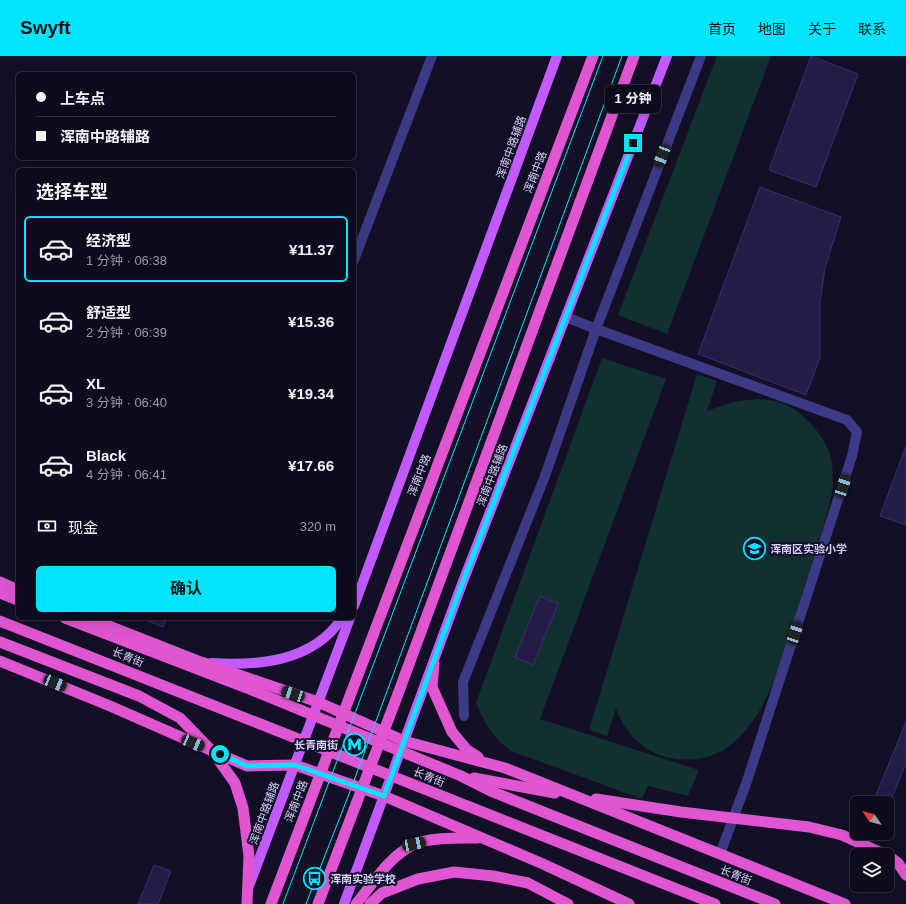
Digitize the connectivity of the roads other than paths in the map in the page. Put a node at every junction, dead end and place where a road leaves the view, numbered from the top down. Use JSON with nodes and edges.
{"nodes":[{"id":1,"x":432,"y":56,"type":"edge"},
{"id":2,"x":557,"y":56,"type":"edge"},
{"id":3,"x":593,"y":56,"type":"edge"},
{"id":4,"x":634,"y":56,"type":"edge"},
{"id":5,"x":667,"y":56,"type":"edge"},
{"id":6,"x":701,"y":56,"type":"edge"},
{"id":7,"x":356,"y":255,"type":"edge"},
{"id":8,"x":566,"y":317,"type":"junction"},
{"id":9,"x":596,"y":329,"type":"junction"},
{"id":10,"x":0,"y":582,"type":"edge"},
{"id":11,"x":361,"y":588,"type":"junction"},
{"id":12,"x":16,"y":589,"type":"edge"},
{"id":13,"x":0,"y":593,"type":"edge"},
{"id":14,"x":356,"y":596,"type":"edge"},
{"id":15,"x":16,"y":599,"type":"edge"},
{"id":16,"x":356,"y":601,"type":"edge"},
{"id":17,"x":70,"y":620,"type":"edge"},
{"id":18,"x":95,"y":620,"type":"edge"},
{"id":19,"x":341,"y":620,"type":"edge"},
{"id":20,"x":349,"y":620,"type":"edge"},
{"id":21,"x":0,"y":621,"type":"edge"},
{"id":22,"x":0,"y":642,"type":"edge"},
{"id":23,"x":0,"y":661,"type":"edge"},
{"id":24,"x":201,"y":662,"type":"junction"},
{"id":25,"x":434,"y":662,"type":"junction"},
{"id":26,"x":318,"y":702,"type":"junction"},
{"id":27,"x":464,"y":716,"type":"dead end"},
{"id":28,"x":404,"y":741,"type":"junction"},
{"id":29,"x":491,"y":764,"type":"junction"},
{"id":30,"x":295,"y":765,"type":"junction"},
{"id":31,"x":461,"y":776,"type":"junction"},
{"id":32,"x":384,"y":796,"type":"junction"},
{"id":33,"x":483,"y":838,"type":"junction"},
{"id":34,"x":871,"y":848,"type":"edge"},
{"id":35,"x":720,"y":854,"type":"junction"},
{"id":36,"x":894,"y":860,"type":"edge"},
{"id":37,"x":906,"y":875,"type":"edge"},
{"id":38,"x":243,"y":904,"type":"edge"},
{"id":39,"x":247,"y":904,"type":"edge"},
{"id":40,"x":271,"y":904,"type":"edge"},
{"id":41,"x":318,"y":904,"type":"edge"},
{"id":42,"x":344,"y":904,"type":"edge"},
{"id":43,"x":356,"y":904,"type":"edge"},
{"id":44,"x":370,"y":904,"type":"edge"},
{"id":45,"x":568,"y":904,"type":"edge"},
{"id":46,"x":629,"y":904,"type":"edge"},
{"id":47,"x":715,"y":904,"type":"edge"},
{"id":48,"x":776,"y":904,"type":"edge"},
{"id":49,"x":846,"y":904,"type":"edge"}],
"edges":[{"from":1,"to":7,"type":"lane"},
{"from":2,"to":11,"type":"main road","name":"浑南中路辅路"},
{"from":3,"to":40,"type":"highway","name":"浑南中路"},
{"from":4,"to":41,"type":"highway"},
{"from":5,"to":8,"type":"main road","name":"浑南中路辅路"},
{"from":6,"to":9,"type":"lane"},
{"from":8,"to":9,"type":"lane"},
{"from":8,"to":25,"type":"main road","name":"浑南中路辅路"},
{"from":9,"to":27,"type":"lane"},
{"from":9,"to":35,"type":"lane"},
{"from":10,"to":12,"type":"highway"},
{"from":11,"to":14,"type":"main road"},
{"from":11,"to":16,"type":"main road","name":"浑南中路辅路"},
{"from":13,"to":15,"type":"highway"},
{"from":17,"to":31,"type":"highway","name":"长青街"},
{"from":18,"to":24,"type":"highway"},
{"from":19,"to":24,"type":"main road"},
{"from":20,"to":26,"type":"main road","name":"浑南中路辅路"},
{"from":21,"to":47,"type":"highway","name":"长青街"},
{"from":22,"to":39,"type":"highway"},
{"from":23,"to":30,"type":"highway"},
{"from":24,"to":26,"type":"highway"},
{"from":25,"to":28,"type":"main road","name":"浑南中路辅路"},
{"from":25,"to":29,"type":"highway"},
{"from":26,"to":28,"type":"highway"},
{"from":26,"to":30,"type":"main road","name":"浑南中路辅路"},
{"from":28,"to":29,"type":"highway"},
{"from":28,"to":32,"type":"main road","name":"浑南中路辅路"},
{"from":29,"to":35,"type":"highway"},
{"from":30,"to":32,"type":"highway"},
{"from":30,"to":38,"type":"main road","name":"浑南中路辅路"},
{"from":31,"to":34,"type":"highway"},
{"from":31,"to":48,"type":"highway","name":"长青街"},
{"from":32,"to":33,"type":"highway"},
{"from":32,"to":42,"type":"main road","name":"浑南中路辅路"},
{"from":33,"to":43,"type":"highway"},
{"from":33,"to":46,"type":"highway"},
{"from":35,"to":49,"type":"highway"},
{"from":36,"to":37,"type":"highway"},
{"from":44,"to":45,"type":"highway"}]}
